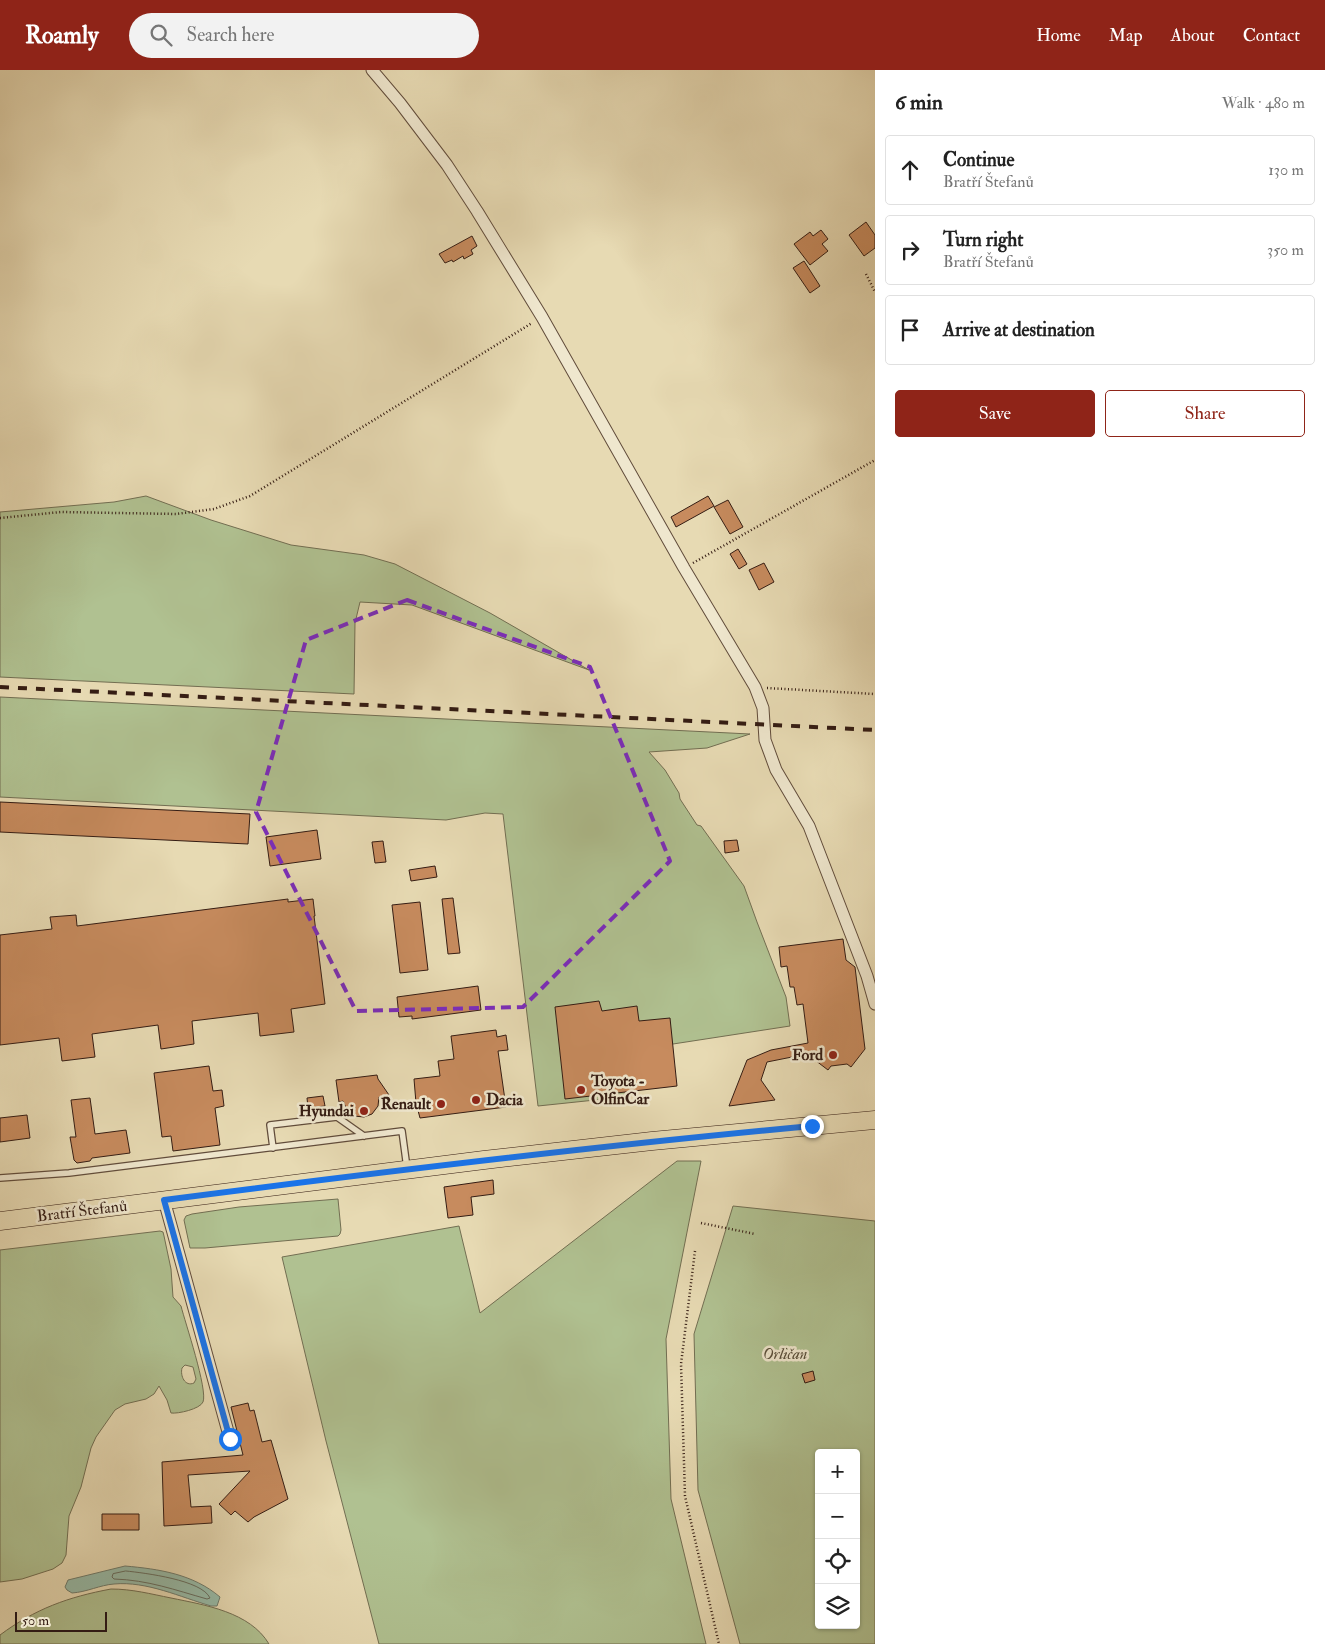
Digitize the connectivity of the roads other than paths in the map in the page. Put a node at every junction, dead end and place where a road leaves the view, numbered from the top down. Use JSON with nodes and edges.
{"nodes":[{"id":1,"x":372,"y":70,"type":"edge"},
{"id":2,"x":875,"y":1004,"type":"edge"},
{"id":3,"x":875,"y":1120,"type":"edge"},
{"id":4,"x":364,"y":1136,"type":"junction"},
{"id":5,"x":273,"y":1148,"type":"junction"},
{"id":6,"x":407,"y":1169,"type":"junction"},
{"id":7,"x":0,"y":1178,"type":"edge"},
{"id":8,"x":164,"y":1200,"type":"junction"},
{"id":9,"x":0,"y":1221,"type":"edge"},
{"id":10,"x":230,"y":1439,"type":"dead end"}],
"edges":[{"from":1,"to":2,"type":"street"},
{"from":3,"to":6,"type":"main road","name":"Bratří Štefanů"},
{"from":4,"to":5,"type":"lane"},
{"from":4,"to":5,"type":"lane"},
{"from":4,"to":6,"type":"lane"},
{"from":5,"to":7,"type":"lane"},
{"from":6,"to":8,"type":"main road","name":"Bratří Štefanů"},
{"from":8,"to":9,"type":"main road","name":"Bratří Štefanů"},
{"from":8,"to":10,"type":"street"}]}
